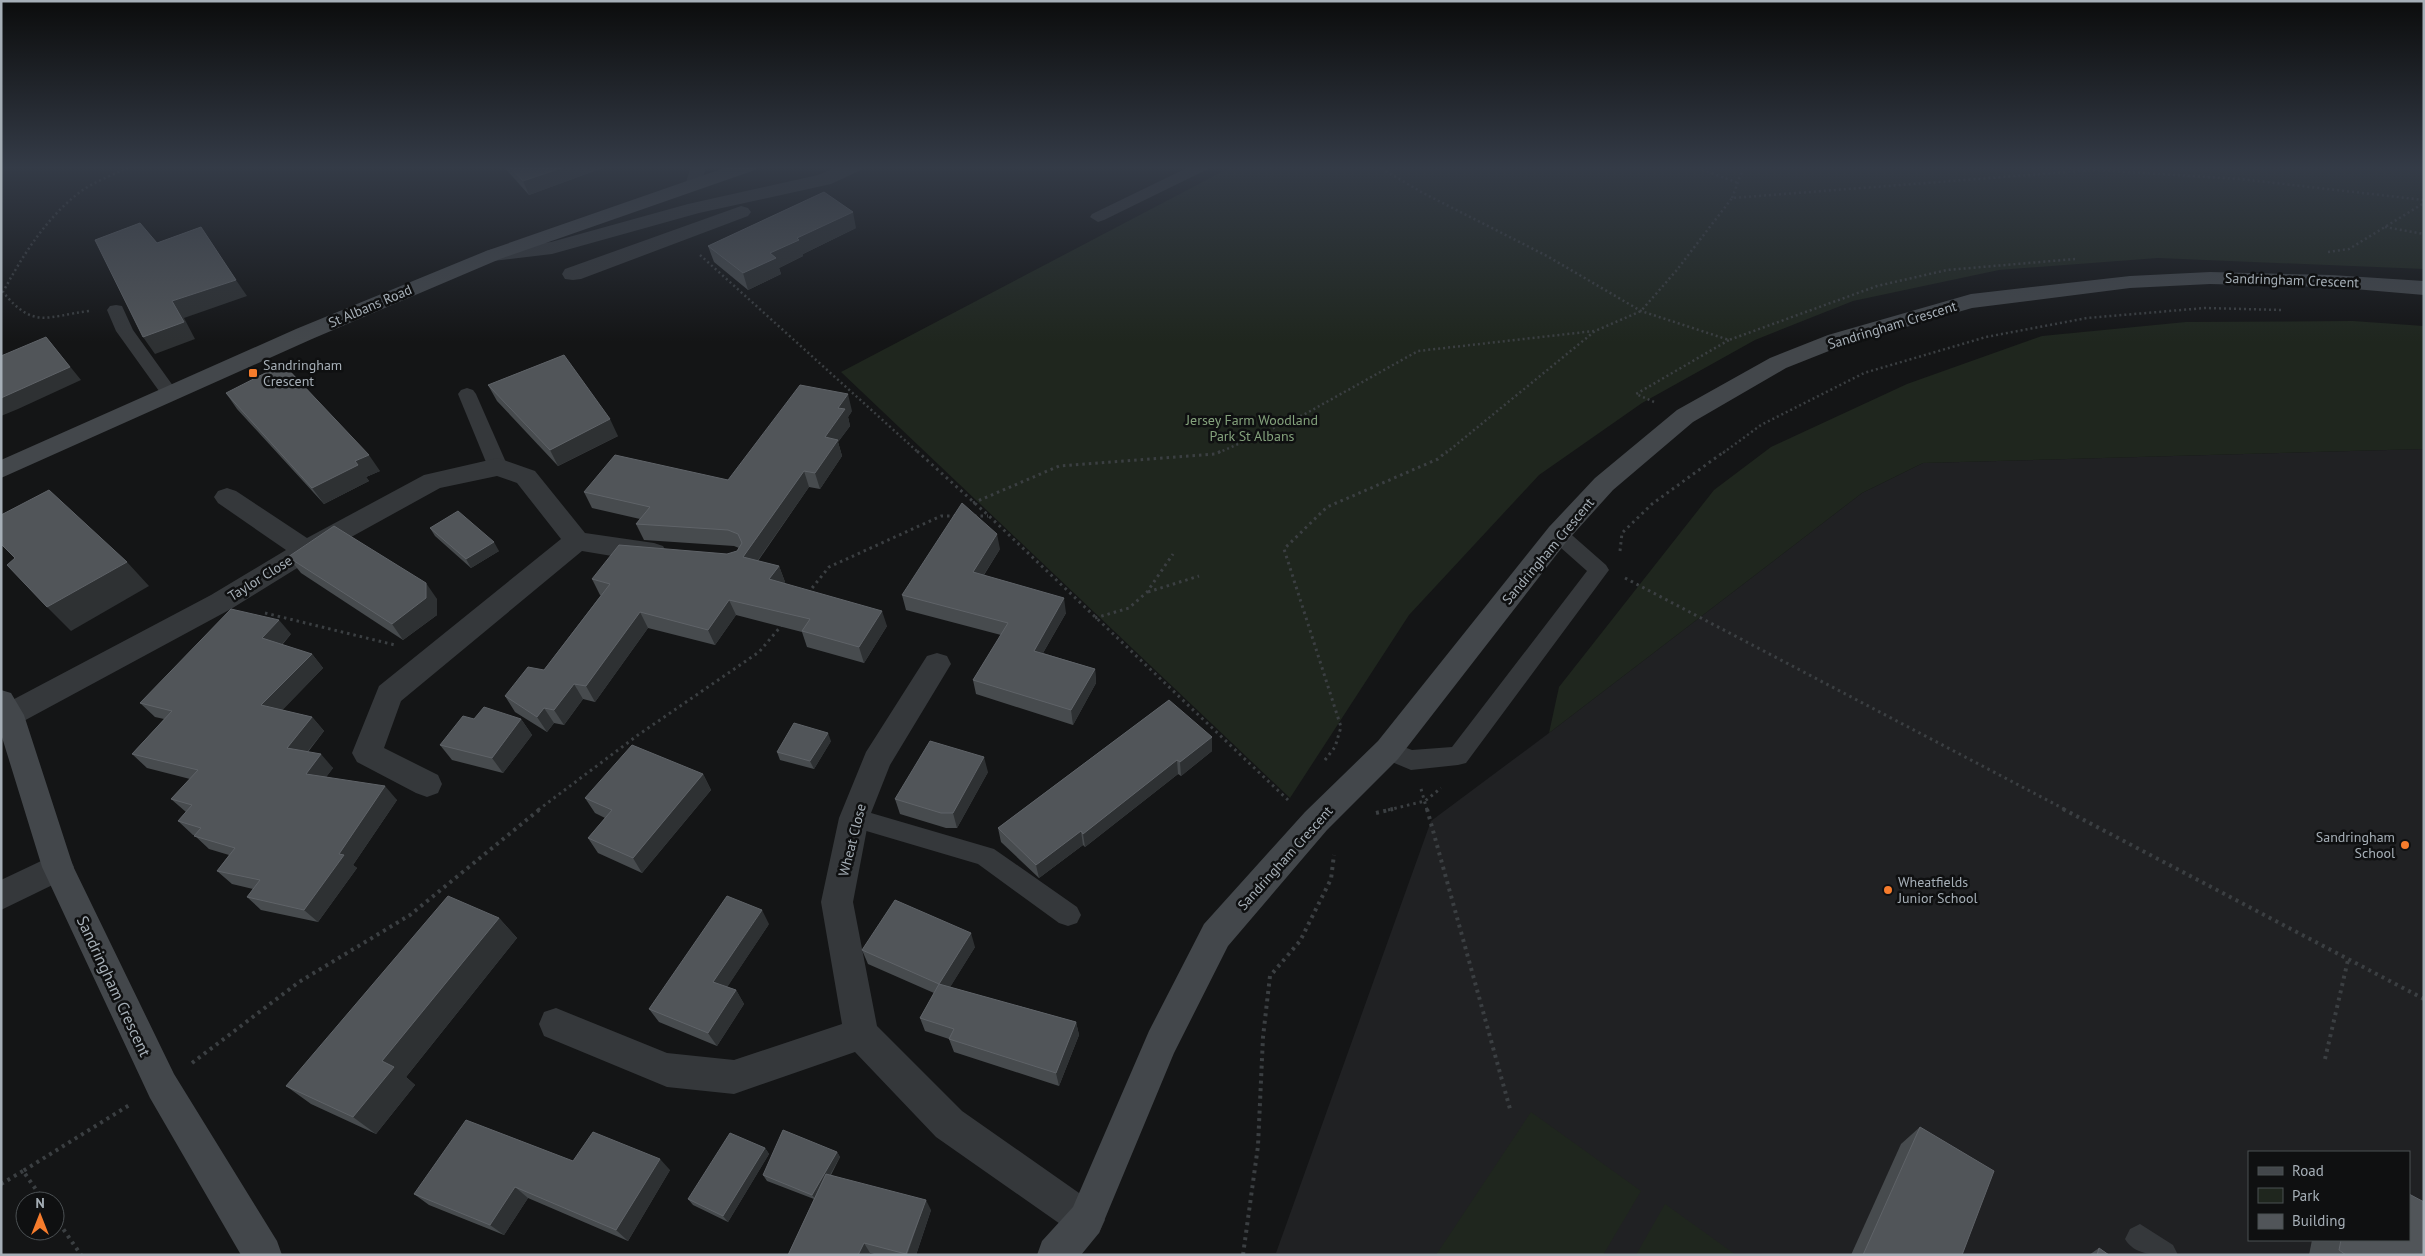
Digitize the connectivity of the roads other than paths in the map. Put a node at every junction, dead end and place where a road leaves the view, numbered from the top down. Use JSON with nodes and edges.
{"nodes":[{"id":1,"x":581,"y":225,"type":"edge"},
{"id":2,"x":636,"y":225,"type":"edge"},
{"id":3,"x":710,"y":225,"type":"edge"},
{"id":4,"x":492,"y":255,"type":"junction"},
{"id":5,"x":573,"y":274,"type":"dead end"},
{"id":6,"x":2424,"y":288,"type":"edge"},
{"id":7,"x":116,"y":310,"type":"road end"},
{"id":8,"x":170,"y":394,"type":"junction"},
{"id":9,"x":467,"y":394,"type":"dead end"},
{"id":10,"x":498,"y":467,"type":"junction"},
{"id":11,"x":1,"y":470,"type":"edge"},
{"id":12,"x":227,"y":497,"type":"dead end"},
{"id":13,"x":1558,"y":534,"type":"junction"},
{"id":14,"x":577,"y":541,"type":"junction"},
{"id":15,"x":306,"y":550,"type":"junction"},
{"id":16,"x":675,"y":555,"type":"edge"},
{"id":17,"x":938,"y":664,"type":"dead end"},
{"id":18,"x":6,"y":708,"type":"edge"},
{"id":19,"x":1388,"y":750,"type":"junction"},
{"id":20,"x":427,"y":784,"type":"dead end"},
{"id":21,"x":854,"y":818,"type":"junction"},
{"id":22,"x":58,"y":867,"type":"junction"},
{"id":23,"x":1,"y":896,"type":"edge"},
{"id":24,"x":1068,"y":915,"type":"dead end"},
{"id":25,"x":556,"y":1024,"type":"dead end"},
{"id":26,"x":861,"y":1034,"type":"junction"},
{"id":27,"x":1086,"y":1220,"type":"junction"},
{"id":28,"x":263,"y":1255,"type":"edge"},
{"id":29,"x":1056,"y":1255,"type":"edge"}],
"edges":[{"from":1,"to":4,"type":"street","name":"St Albans Road"},
{"from":2,"to":4,"type":"street"},
{"from":3,"to":5,"type":"street"},
{"from":4,"to":8,"type":"street","name":"St Albans Road"},
{"from":6,"to":13,"type":"street","name":"Sandringham Crescent"},
{"from":7,"to":8,"type":"lane"},
{"from":8,"to":11,"type":"street","name":"St Albans Road"},
{"from":9,"to":10,"type":"lane"},
{"from":10,"to":14,"type":"street"},
{"from":10,"to":15,"type":"street","name":"Taylor Close"},
{"from":12,"to":15,"type":"street"},
{"from":13,"to":19,"type":"street","name":"Sandringham Crescent"},
{"from":13,"to":19,"type":"lane"},
{"from":14,"to":16,"type":"street"},
{"from":14,"to":20,"type":"street"},
{"from":15,"to":18,"type":"street","name":"Taylor Close"},
{"from":17,"to":21,"type":"street","name":"Wheat Close"},
{"from":18,"to":22,"type":"street","name":"Sandringham Crescent"},
{"from":19,"to":27,"type":"street","name":"Sandringham Crescent"},
{"from":21,"to":24,"type":"lane"},
{"from":21,"to":26,"type":"street","name":"Wheat Close"},
{"from":22,"to":23,"type":"street"},
{"from":22,"to":28,"type":"street","name":"Sandringham Crescent"},
{"from":25,"to":26,"type":"street"},
{"from":26,"to":27,"type":"street"},
{"from":27,"to":29,"type":"street","name":"Sandringham Crescent"}]}
